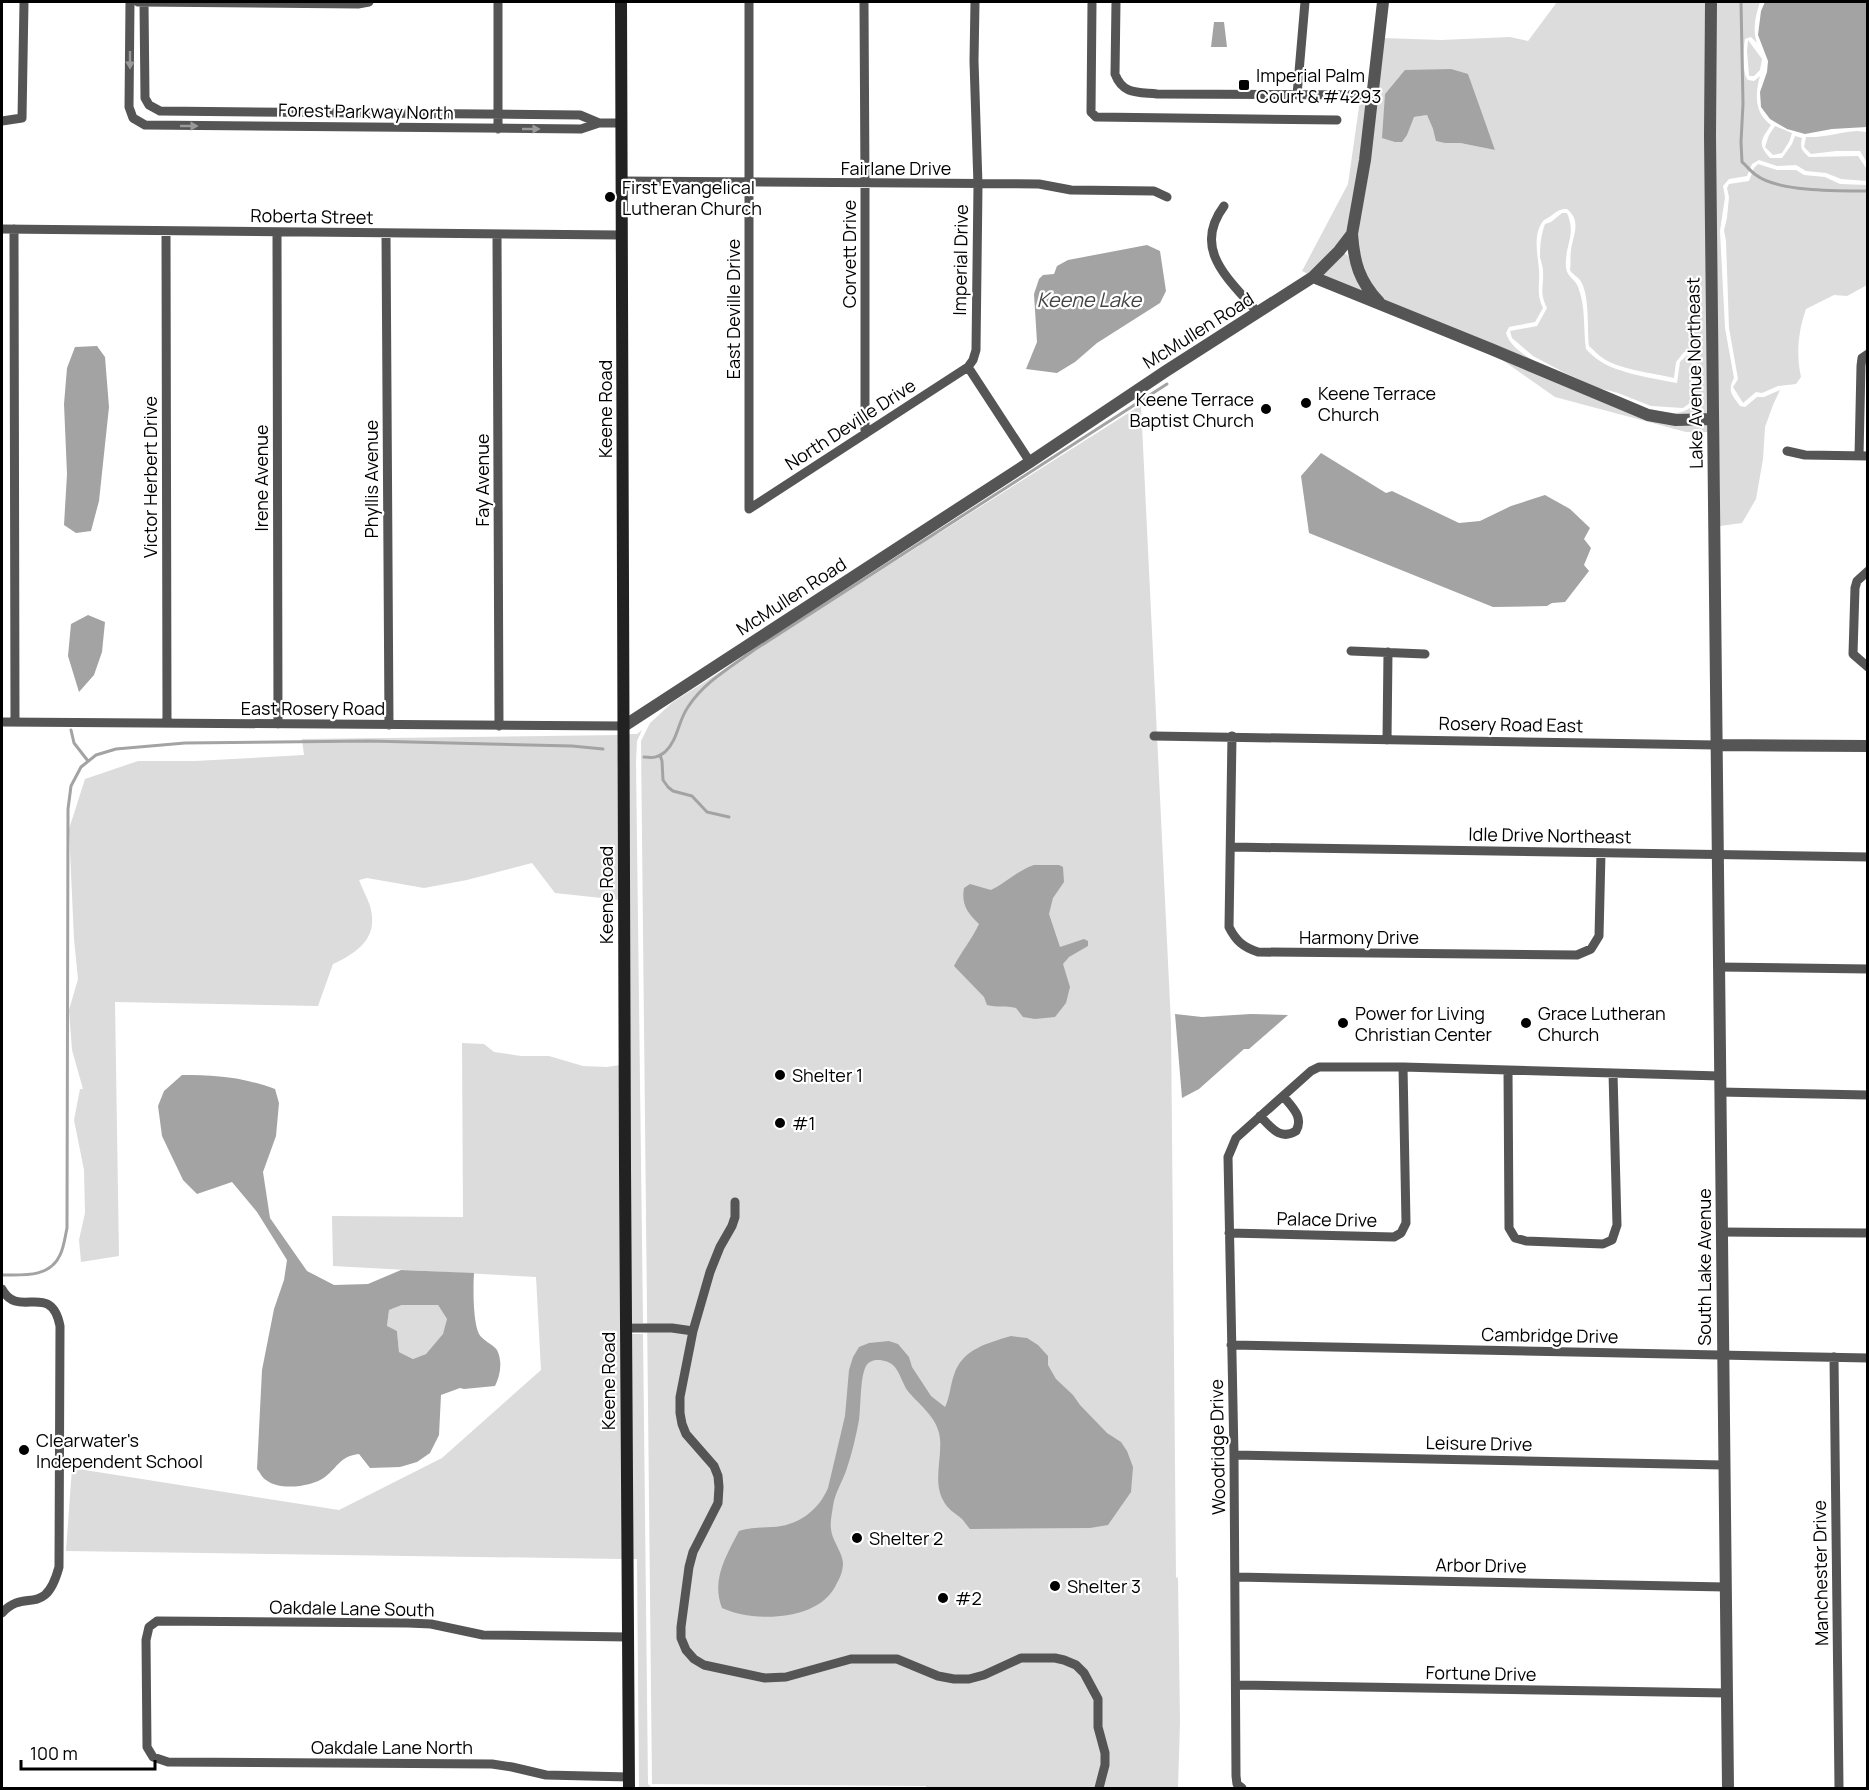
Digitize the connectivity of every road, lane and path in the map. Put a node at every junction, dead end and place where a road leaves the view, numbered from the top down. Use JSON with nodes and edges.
{"nodes":[{"id":1,"x":24,"y":2,"type":"edge"},
{"id":2,"x":130,"y":2,"type":"edge"},
{"id":3,"x":144,"y":2,"type":"edge"},
{"id":4,"x":369,"y":2,"type":"edge"},
{"id":5,"x":498,"y":2,"type":"edge"},
{"id":6,"x":621,"y":2,"type":"edge"},
{"id":7,"x":749,"y":2,"type":"edge"},
{"id":8,"x":864,"y":2,"type":"edge"},
{"id":9,"x":975,"y":2,"type":"edge"},
{"id":10,"x":1092,"y":2,"type":"edge"},
{"id":11,"x":1116,"y":2,"type":"edge"},
{"id":12,"x":1305,"y":2,"type":"edge"},
{"id":13,"x":1383,"y":2,"type":"edge"},
{"id":14,"x":1711,"y":2,"type":"edge"},
{"id":15,"x":1297,"y":95,"type":"junction"},
{"id":16,"x":1372,"y":95,"type":"junction"},
{"id":17,"x":244,"y":112,"type":"junction"},
{"id":18,"x":498,"y":113,"type":"junction"},
{"id":19,"x":1336,"y":120,"type":"dead end"},
{"id":20,"x":2,"y":121,"type":"edge"},
{"id":21,"x":599,"y":123,"type":"junction"},
{"id":22,"x":622,"y":123,"type":"junction"},
{"id":23,"x":244,"y":126,"type":"junction"},
{"id":24,"x":498,"y":129,"type":"junction"},
{"id":25,"x":622,"y":182,"type":"junction"},
{"id":26,"x":750,"y":183,"type":"junction"},
{"id":27,"x":866,"y":184,"type":"junction"},
{"id":28,"x":978,"y":184,"type":"junction"},
{"id":29,"x":1167,"y":197,"type":"dead end"},
{"id":30,"x":1224,"y":206,"type":"dead end"},
{"id":31,"x":2,"y":229,"type":"edge"},
{"id":32,"x":14,"y":229,"type":"junction"},
{"id":33,"x":166,"y":231,"type":"junction"},
{"id":34,"x":277,"y":232,"type":"junction"},
{"id":35,"x":386,"y":234,"type":"junction"},
{"id":36,"x":1352,"y":234,"type":"junction"},
{"id":37,"x":497,"y":235,"type":"junction"},
{"id":38,"x":622,"y":235,"type":"junction"},
{"id":39,"x":1313,"y":278,"type":"junction"},
{"id":40,"x":1382,"y":305,"type":"junction"},
{"id":41,"x":1258,"y":313,"type":"junction"},
{"id":42,"x":1868,"y":354,"type":"edge"},
{"id":43,"x":968,"y":367,"type":"junction"},
{"id":44,"x":1713,"y":419,"type":"junction"},
{"id":45,"x":865,"y":434,"type":"junction"},
{"id":46,"x":1787,"y":451,"type":"dead end"},
{"id":47,"x":1863,"y":456,"type":"edge"},
{"id":48,"x":1030,"y":462,"type":"junction"},
{"id":49,"x":749,"y":509,"type":"joint"},
{"id":50,"x":1868,"y":571,"type":"edge"},
{"id":51,"x":1350,"y":651,"type":"dead end"},
{"id":52,"x":1388,"y":652,"type":"junction"},
{"id":53,"x":1425,"y":654,"type":"dead end"},
{"id":54,"x":1868,"y":667,"type":"edge"},
{"id":55,"x":2,"y":722,"type":"edge"},
{"id":56,"x":15,"y":722,"type":"junction"},
{"id":57,"x":168,"y":723,"type":"junction"},
{"id":58,"x":278,"y":724,"type":"junction"},
{"id":59,"x":389,"y":724,"type":"junction"},
{"id":60,"x":499,"y":726,"type":"junction"},
{"id":61,"x":624,"y":726,"type":"junction"},
{"id":62,"x":1154,"y":736,"type":"dead end"},
{"id":63,"x":1232,"y":736,"type":"junction"},
{"id":64,"x":1387,"y":740,"type":"junction"},
{"id":65,"x":1716,"y":745,"type":"junction"},
{"id":66,"x":1868,"y":746,"type":"edge"},
{"id":67,"x":1232,"y":847,"type":"junction"},
{"id":68,"x":1601,"y":853,"type":"junction"},
{"id":69,"x":1717,"y":854,"type":"junction"},
{"id":70,"x":1868,"y":857,"type":"edge"},
{"id":71,"x":1718,"y":967,"type":"junction"},
{"id":72,"x":1868,"y":969,"type":"edge"},
{"id":73,"x":1403,"y":1067,"type":"junction"},
{"id":74,"x":1508,"y":1070,"type":"junction"},
{"id":75,"x":1612,"y":1073,"type":"junction"},
{"id":76,"x":1720,"y":1076,"type":"junction"},
{"id":77,"x":1720,"y":1092,"type":"junction"},
{"id":78,"x":1868,"y":1095,"type":"edge"},
{"id":79,"x":1283,"y":1096,"type":"junction"},
{"id":80,"x":1260,"y":1116,"type":"junction"},
{"id":81,"x":735,"y":1202,"type":"dead end"},
{"id":82,"x":1721,"y":1232,"type":"junction"},
{"id":83,"x":1229,"y":1233,"type":"junction"},
{"id":84,"x":1868,"y":1233,"type":"edge"},
{"id":85,"x":2,"y":1289,"type":"edge"},
{"id":86,"x":626,"y":1328,"type":"junction"},
{"id":87,"x":693,"y":1331,"type":"junction"},
{"id":88,"x":1231,"y":1344,"type":"junction"},
{"id":89,"x":1722,"y":1355,"type":"junction"},
{"id":90,"x":1834,"y":1357,"type":"junction"},
{"id":91,"x":1868,"y":1358,"type":"edge"},
{"id":92,"x":1234,"y":1455,"type":"junction"},
{"id":93,"x":1723,"y":1465,"type":"junction"},
{"id":94,"x":1236,"y":1577,"type":"junction"},
{"id":95,"x":1725,"y":1587,"type":"junction"},
{"id":96,"x":2,"y":1613,"type":"edge"},
{"id":97,"x":628,"y":1637,"type":"junction"},
{"id":98,"x":1236,"y":1685,"type":"junction"},
{"id":99,"x":1726,"y":1693,"type":"junction"},
{"id":100,"x":153,"y":1757,"type":"joint"},
{"id":101,"x":629,"y":1783,"type":"edge"},
{"id":102,"x":1099,"y":1788,"type":"edge"},
{"id":103,"x":1242,"y":1788,"type":"edge"},
{"id":104,"x":1728,"y":1788,"type":"edge"},
{"id":105,"x":1839,"y":1788,"type":"edge"}],
"edges":[{"from":1,"to":20,"type":"street"},
{"from":2,"to":3,"type":"street"},
{"from":2,"to":23,"type":"street","name":"Forest Parkway North","one_way":true},
{"from":3,"to":4,"type":"street"},
{"from":3,"to":17,"type":"street","name":"Forest Parkway North"},
{"from":5,"to":18,"type":"street"},
{"from":6,"to":22,"type":"main road","name":"Keene Road"},
{"from":7,"to":26,"type":"street","name":"East Deville Drive"},
{"from":8,"to":27,"type":"street","name":"Corvett Drive"},
{"from":9,"to":28,"type":"street","name":"Imperial Drive"},
{"from":10,"to":19,"type":"street"},
{"from":11,"to":15,"type":"street"},
{"from":12,"to":15,"type":"street"},
{"from":13,"to":16,"type":"street"},
{"from":14,"to":44,"type":"street","name":"Lake Avenue Northeast"},
{"from":15,"to":16,"type":"street"},
{"from":16,"to":36,"type":"street"},
{"from":17,"to":18,"type":"street","name":"Forest Parkway North"},
{"from":17,"to":23,"type":"street"},
{"from":18,"to":21,"type":"street","name":"Forest Parkway North"},
{"from":18,"to":24,"type":"street"},
{"from":21,"to":22,"type":"street","name":"Forest Parkway North"},
{"from":24,"to":21,"type":"street","name":"Forest Parkway North","one_way":true},
{"from":22,"to":25,"type":"main road","name":"Keene Road"},
{"from":23,"to":24,"type":"street","name":"Forest Parkway North"},
{"from":25,"to":26,"type":"street","name":"Fairlane Drive"},
{"from":25,"to":38,"type":"main road","name":"Keene Road"},
{"from":26,"to":27,"type":"street","name":"Fairlane Drive"},
{"from":26,"to":49,"type":"street","name":"East Deville Drive"},
{"from":27,"to":28,"type":"street","name":"Fairlane Drive"},
{"from":27,"to":45,"type":"street","name":"Corvett Drive"},
{"from":28,"to":29,"type":"street","name":"Fairlane Drive"},
{"from":28,"to":43,"type":"street","name":"Imperial Drive"},
{"from":30,"to":41,"type":"street"},
{"from":31,"to":32,"type":"street","name":"Roberta Street"},
{"from":32,"to":33,"type":"street","name":"Roberta Street"},
{"from":32,"to":56,"type":"street"},
{"from":33,"to":34,"type":"street","name":"Roberta Street"},
{"from":33,"to":57,"type":"street","name":"Victor Herbert Drive"},
{"from":34,"to":35,"type":"street","name":"Roberta Street"},
{"from":34,"to":58,"type":"street","name":"Irene Avenue"},
{"from":35,"to":37,"type":"street","name":"Roberta Street"},
{"from":35,"to":59,"type":"street","name":"Phyllis Avenue"},
{"from":36,"to":39,"type":"street","name":"McMullen Road"},
{"from":36,"to":40,"type":"street"},
{"from":37,"to":38,"type":"street","name":"Roberta Street"},
{"from":37,"to":60,"type":"street","name":"Fay Avenue"},
{"from":38,"to":61,"type":"main road","name":"Keene Road"},
{"from":39,"to":40,"type":"street"},
{"from":39,"to":41,"type":"street","name":"McMullen Road"},
{"from":40,"to":44,"type":"street"},
{"from":41,"to":48,"type":"street","name":"McMullen Road"},
{"from":42,"to":47,"type":"street"},
{"from":43,"to":45,"type":"street","name":"North Deville Drive"},
{"from":43,"to":48,"type":"street"},
{"from":44,"to":65,"type":"street","name":"Lake Avenue Northeast"},
{"from":45,"to":49,"type":"street","name":"North Deville Drive"},
{"from":46,"to":47,"type":"street"},
{"from":48,"to":61,"type":"street","name":"McMullen Road"},
{"from":50,"to":54,"type":"street"},
{"from":51,"to":52,"type":"street"},
{"from":52,"to":53,"type":"street"},
{"from":52,"to":64,"type":"street"},
{"from":55,"to":56,"type":"street","name":"East Rosery Road"},
{"from":56,"to":57,"type":"street","name":"East Rosery Road"},
{"from":57,"to":58,"type":"street","name":"East Rosery Road"},
{"from":58,"to":59,"type":"street","name":"East Rosery Road"},
{"from":59,"to":60,"type":"street","name":"East Rosery Road"},
{"from":60,"to":61,"type":"street","name":"East Rosery Road"},
{"from":61,"to":86,"type":"main road","name":"Keene Road"},
{"from":62,"to":63,"type":"street","name":"Rosery Road East"},
{"from":63,"to":64,"type":"street","name":"Rosery Road East"},
{"from":63,"to":67,"type":"street","name":"Harmony Drive"},
{"from":64,"to":65,"type":"street","name":"Rosery Road East"},
{"from":65,"to":66,"type":"street","name":"Rosery Road East"},
{"from":65,"to":69,"type":"street","name":"South Lake Avenue"},
{"from":67,"to":68,"type":"street","name":"Idle Drive Northeast"},
{"from":67,"to":68,"type":"street","name":"Harmony Drive"},
{"from":68,"to":69,"type":"street","name":"Idle Drive Northeast"},
{"from":69,"to":70,"type":"street","name":"Idle Drive Northeast"},
{"from":69,"to":71,"type":"street","name":"South Lake Avenue"},
{"from":71,"to":72,"type":"street"},
{"from":71,"to":76,"type":"street","name":"South Lake Avenue"},
{"from":73,"to":74,"type":"street","name":"Woodridge Drive"},
{"from":73,"to":79,"type":"street","name":"Woodridge Drive"},
{"from":73,"to":83,"type":"street","name":"Palace Drive"},
{"from":74,"to":75,"type":"street","name":"Woodridge Drive"},
{"from":74,"to":75,"type":"street"},
{"from":75,"to":76,"type":"street","name":"Woodridge Drive"},
{"from":76,"to":77,"type":"street","name":"South Lake Avenue"},
{"from":77,"to":78,"type":"street"},
{"from":77,"to":82,"type":"street","name":"South Lake Avenue"},
{"from":79,"to":80,"type":"street","name":"Woodridge Drive"},
{"from":79,"to":80,"type":"street"},
{"from":80,"to":83,"type":"street","name":"Woodridge Drive"},
{"from":81,"to":87,"type":"street"},
{"from":82,"to":84,"type":"street"},
{"from":82,"to":89,"type":"street","name":"South Lake Avenue"},
{"from":83,"to":88,"type":"street","name":"Woodridge Drive"},
{"from":85,"to":96,"type":"street"},
{"from":86,"to":87,"type":"street"},
{"from":86,"to":97,"type":"main road","name":"Keene Road"},
{"from":87,"to":102,"type":"street"},
{"from":88,"to":89,"type":"street","name":"Cambridge Drive"},
{"from":88,"to":92,"type":"street","name":"Woodridge Drive"},
{"from":89,"to":90,"type":"street","name":"Cambridge Drive"},
{"from":89,"to":93,"type":"street","name":"South Lake Avenue"},
{"from":90,"to":91,"type":"street","name":"Cambridge Drive"},
{"from":90,"to":105,"type":"street","name":"Manchester Drive"},
{"from":92,"to":93,"type":"street","name":"Leisure Drive"},
{"from":92,"to":94,"type":"street","name":"Woodridge Drive"},
{"from":93,"to":95,"type":"street","name":"South Lake Avenue"},
{"from":94,"to":95,"type":"street","name":"Arbor Drive"},
{"from":94,"to":98,"type":"street","name":"Woodridge Drive"},
{"from":95,"to":99,"type":"street","name":"South Lake Avenue"},
{"from":97,"to":100,"type":"street","name":"Oakdale Lane South"},
{"from":97,"to":101,"type":"main road","name":"Keene Road"},
{"from":98,"to":99,"type":"street","name":"Fortune Drive"},
{"from":98,"to":103,"type":"street","name":"Woodridge Drive"},
{"from":99,"to":104,"type":"street","name":"South Lake Avenue"},
{"from":100,"to":101,"type":"street","name":"Oakdale Lane North"}]}
